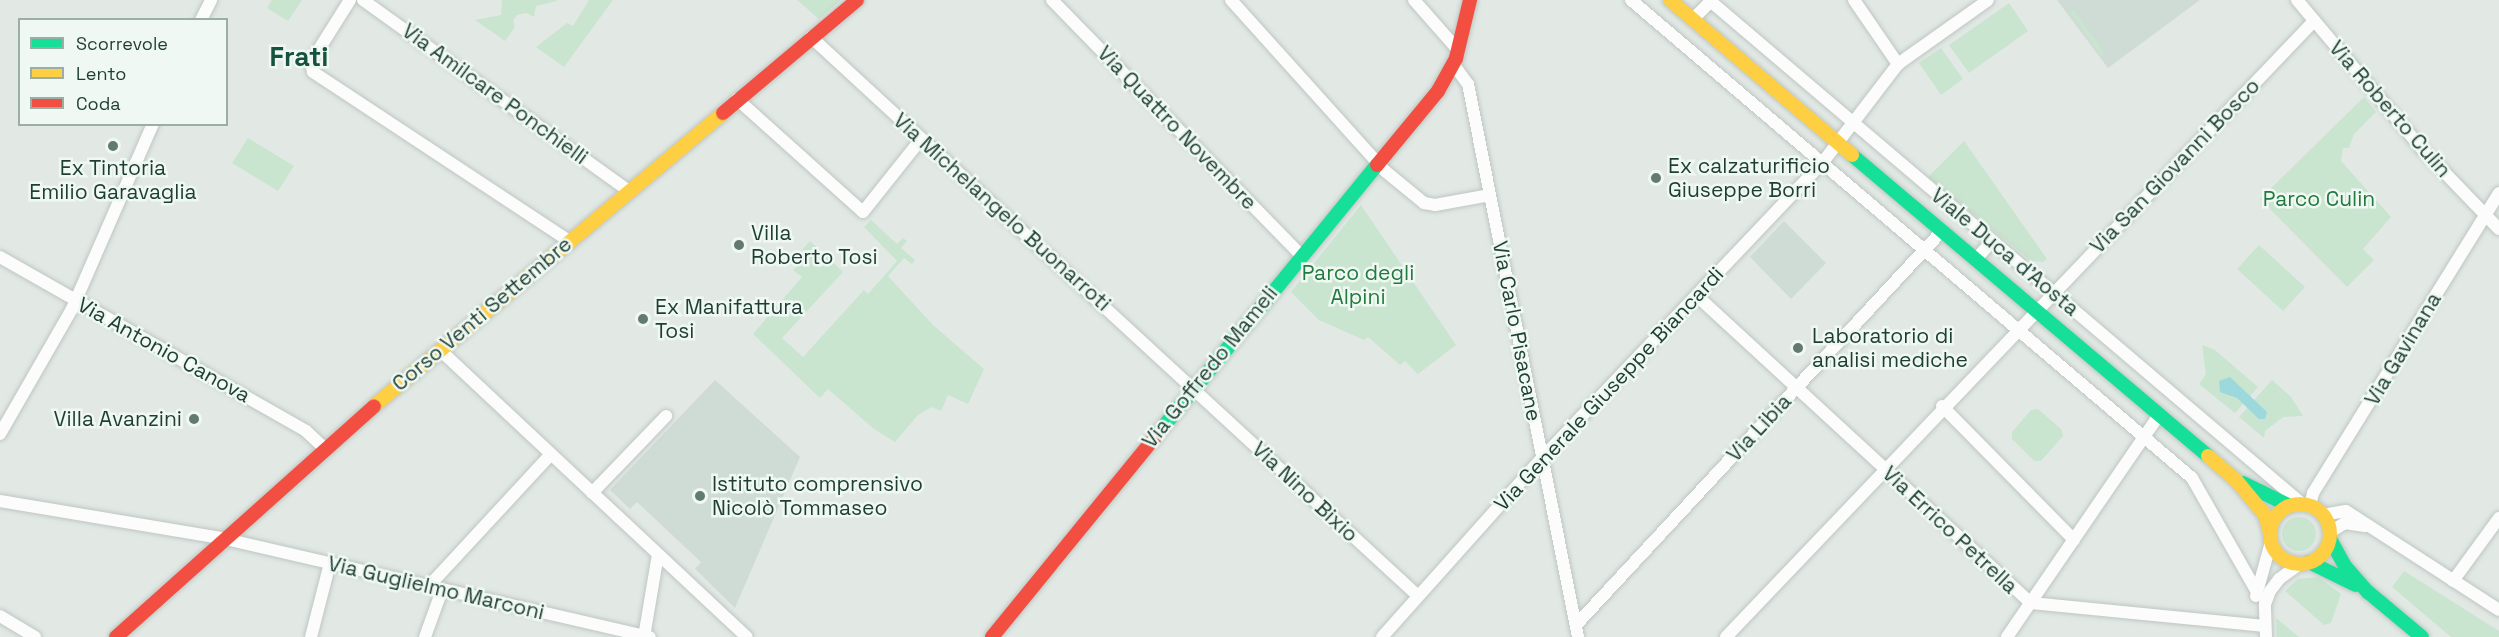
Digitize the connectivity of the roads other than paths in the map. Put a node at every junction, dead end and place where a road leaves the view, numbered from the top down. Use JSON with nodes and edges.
{"nodes":[{"id":1,"x":211,"y":0,"type":"edge"},
{"id":2,"x":350,"y":0,"type":"edge"},
{"id":3,"x":363,"y":0,"type":"edge"},
{"id":4,"x":857,"y":0,"type":"edge"},
{"id":5,"x":1052,"y":0,"type":"edge"},
{"id":6,"x":1231,"y":0,"type":"edge"},
{"id":7,"x":1414,"y":0,"type":"edge"},
{"id":8,"x":1470,"y":0,"type":"edge"},
{"id":9,"x":1631,"y":0,"type":"edge"},
{"id":10,"x":1670,"y":0,"type":"edge"},
{"id":11,"x":1710,"y":0,"type":"edge"},
{"id":12,"x":1854,"y":0,"type":"edge"},
{"id":13,"x":1988,"y":0,"type":"edge"},
{"id":14,"x":2297,"y":0,"type":"edge"},
{"id":15,"x":202,"y":18,"type":"edge"},
{"id":16,"x":1693,"y":19,"type":"junction"},
{"id":17,"x":2314,"y":21,"type":"junction"},
{"id":18,"x":812,"y":37,"type":"junction"},
{"id":19,"x":1458,"y":50,"type":"junction"},
{"id":20,"x":1454,"y":64,"type":"junction"},
{"id":21,"x":1898,"y":64,"type":"junction"},
{"id":22,"x":737,"y":99,"type":"junction"},
{"id":23,"x":1852,"y":122,"type":"junction"},
{"id":24,"x":152,"y":126,"type":"edge"},
{"id":25,"x":921,"y":140,"type":"junction"},
{"id":26,"x":1839,"y":143,"type":"junction"},
{"id":27,"x":1823,"y":162,"type":"junction"},
{"id":28,"x":1378,"y":163,"type":"junction"},
{"id":29,"x":627,"y":190,"type":"junction"},
{"id":30,"x":2499,"y":193,"type":"edge"},
{"id":31,"x":1490,"y":195,"type":"junction"},
{"id":32,"x":2485,"y":216,"type":"junction"},
{"id":33,"x":2499,"y":229,"type":"edge"},
{"id":34,"x":1942,"y":231,"type":"junction"},
{"id":35,"x":568,"y":240,"type":"junction"},
{"id":36,"x":1992,"y":241,"type":"junction"},
{"id":37,"x":1926,"y":250,"type":"junction"},
{"id":38,"x":1302,"y":256,"type":"junction"},
{"id":39,"x":0,"y":257,"type":"edge"},
{"id":40,"x":1976,"y":259,"type":"junction"},
{"id":41,"x":2054,"y":293,"type":"junction"},
{"id":42,"x":1697,"y":296,"type":"junction"},
{"id":43,"x":76,"y":300,"type":"junction"},
{"id":44,"x":2037,"y":310,"type":"junction"},
{"id":45,"x":2018,"y":327,"type":"junction"},
{"id":46,"x":440,"y":350,"type":"junction"},
{"id":47,"x":1192,"y":387,"type":"junction"},
{"id":48,"x":1797,"y":387,"type":"junction"},
{"id":49,"x":1942,"y":406,"type":"junction"},
{"id":50,"x":2159,"y":415,"type":"junction"},
{"id":51,"x":666,"y":416,"type":"dead end"},
{"id":52,"x":0,"y":434,"type":"edge"},
{"id":53,"x":2144,"y":435,"type":"junction"},
{"id":54,"x":324,"y":448,"type":"junction"},
{"id":55,"x":551,"y":454,"type":"junction"},
{"id":56,"x":1543,"y":457,"type":"junction"},
{"id":57,"x":1884,"y":469,"type":"junction"},
{"id":58,"x":2236,"y":480,"type":"junction"},
{"id":59,"x":592,"y":493,"type":"junction"},
{"id":60,"x":0,"y":501,"type":"edge"},
{"id":61,"x":2300,"y":505,"type":"junction"},
{"id":62,"x":2323,"y":515,"type":"junction"},
{"id":63,"x":2499,"y":519,"type":"edge"},
{"id":64,"x":2369,"y":527,"type":"junction"},
{"id":65,"x":2330,"y":536,"type":"junction"},
{"id":66,"x":2271,"y":537,"type":"junction"},
{"id":67,"x":221,"y":538,"type":"junction"},
{"id":68,"x":2074,"y":540,"type":"junction"},
{"id":69,"x":658,"y":554,"type":"junction"},
{"id":70,"x":330,"y":562,"type":"junction"},
{"id":71,"x":2305,"y":563,"type":"junction"},
{"id":72,"x":2453,"y":581,"type":"junction"},
{"id":73,"x":428,"y":587,"type":"junction"},
{"id":74,"x":442,"y":590,"type":"junction"},
{"id":75,"x":2257,"y":592,"type":"junction"},
{"id":76,"x":2368,"y":592,"type":"junction"},
{"id":77,"x":1418,"y":596,"type":"junction"},
{"id":78,"x":2031,"y":603,"type":"junction"},
{"id":79,"x":2499,"y":610,"type":"edge"},
{"id":80,"x":0,"y":616,"type":"edge"},
{"id":81,"x":1577,"y":631,"type":"edge"},
{"id":82,"x":2265,"y":632,"type":"edge"},
{"id":83,"x":740,"y":634,"type":"edge"},
{"id":84,"x":120,"y":636,"type":"edge"},
{"id":85,"x":35,"y":637,"type":"edge"},
{"id":86,"x":311,"y":637,"type":"edge"},
{"id":87,"x":425,"y":637,"type":"edge"},
{"id":88,"x":646,"y":637,"type":"edge"},
{"id":89,"x":992,"y":637,"type":"edge"},
{"id":90,"x":1382,"y":637,"type":"edge"},
{"id":91,"x":1726,"y":637,"type":"edge"},
{"id":92,"x":2007,"y":637,"type":"edge"},
{"id":93,"x":2422,"y":637,"type":"edge"}],
"edges":[{"from":1,"to":15,"type":"street"},
{"from":2,"to":35,"type":"street"},
{"from":3,"to":29,"type":"street","name":"Via Amilcare Ponchielli"},
{"from":4,"to":18,"type":"street","name":"Corso Venti Settembre"},
{"from":5,"to":38,"type":"street","name":"Via Quattro Novembre"},
{"from":6,"to":28,"type":"street"},
{"from":7,"to":19,"type":"street"},
{"from":8,"to":19,"type":"street","name":"Via Goffredo Mameli"},
{"from":9,"to":27,"type":"street"},
{"from":10,"to":16,"type":"street","name":"Viale Duca d'Aosta"},
{"from":11,"to":16,"type":"street"},
{"from":11,"to":23,"type":"street","name":"Viale Duca d'Aosta"},
{"from":12,"to":21,"type":"street"},
{"from":13,"to":21,"type":"street","name":"Via Generale Giuseppe Biancardi"},
{"from":14,"to":17,"type":"street","name":"Via Roberto Culin"},
{"from":16,"to":26,"type":"street","name":"Viale Duca d'Aosta"},
{"from":17,"to":32,"type":"street","name":"Via Roberto Culin"},
{"from":17,"to":41,"type":"street","name":"Via San Giovanni Bosco"},
{"from":18,"to":22,"type":"street","name":"Corso Venti Settembre"},
{"from":18,"to":25,"type":"street","name":"Via Michelangelo Buonarroti"},
{"from":19,"to":20,"type":"street","name":"Via Goffredo Mameli"},
{"from":20,"to":28,"type":"street","name":"Via Goffredo Mameli"},
{"from":20,"to":31,"type":"street","name":"Via Carlo Pisacane"},
{"from":21,"to":23,"type":"street","name":"Via Generale Giuseppe Biancardi"},
{"from":22,"to":25,"type":"street"},
{"from":22,"to":29,"type":"street","name":"Corso Venti Settembre"},
{"from":23,"to":26,"type":"street","name":"Via Generale Giuseppe Biancardi"},
{"from":23,"to":36,"type":"street","name":"Viale Duca d'Aosta"},
{"from":24,"to":43,"type":"street"},
{"from":25,"to":47,"type":"street","name":"Via Michelangelo Buonarroti"},
{"from":26,"to":27,"type":"street","name":"Via Generale Giuseppe Biancardi"},
{"from":26,"to":34,"type":"street","name":"Viale Duca d'Aosta"},
{"from":27,"to":37,"type":"street"},
{"from":27,"to":42,"type":"street","name":"Via Generale Giuseppe Biancardi"},
{"from":28,"to":31,"type":"street"},
{"from":28,"to":38,"type":"street","name":"Via Goffredo Mameli"},
{"from":29,"to":35,"type":"street","name":"Corso Venti Settembre"},
{"from":30,"to":32,"type":"street","name":"Via Gavinana"},
{"from":31,"to":56,"type":"street","name":"Via Carlo Pisacane"},
{"from":32,"to":33,"type":"street","name":"Via Roberto Culin"},
{"from":32,"to":61,"type":"street","name":"Via Gavinana"},
{"from":34,"to":37,"type":"street","name":"Via Libia"},
{"from":34,"to":40,"type":"street","name":"Viale Duca d'Aosta"},
{"from":35,"to":46,"type":"street","name":"Corso Venti Settembre"},
{"from":36,"to":40,"type":"street"},
{"from":36,"to":41,"type":"street","name":"Viale Duca d'Aosta"},
{"from":37,"to":45,"type":"street"},
{"from":37,"to":48,"type":"street","name":"Via Libia"},
{"from":38,"to":47,"type":"street","name":"Via Goffredo Mameli"},
{"from":39,"to":43,"type":"street","name":"Via Antonio Canova"},
{"from":40,"to":44,"type":"street","name":"Viale Duca d'Aosta"},
{"from":41,"to":44,"type":"street","name":"Via San Giovanni Bosco"},
{"from":41,"to":61,"type":"street","name":"Viale Duca d'Aosta"},
{"from":42,"to":48,"type":"street","name":"Via Errico Petrella"},
{"from":42,"to":56,"type":"street","name":"Via Generale Giuseppe Biancardi"},
{"from":43,"to":52,"type":"street"},
{"from":43,"to":54,"type":"street","name":"Via Antonio Canova"},
{"from":44,"to":45,"type":"street","name":"Via San Giovanni Bosco"},
{"from":44,"to":50,"type":"street","name":"Viale Duca d'Aosta"},
{"from":45,"to":49,"type":"street","name":"Via San Giovanni Bosco"},
{"from":45,"to":53,"type":"street"},
{"from":46,"to":54,"type":"street","name":"Corso Venti Settembre"},
{"from":46,"to":55,"type":"street"},
{"from":47,"to":77,"type":"street","name":"Via Nino Bixio"},
{"from":47,"to":89,"type":"street","name":"Via Goffredo Mameli"},
{"from":48,"to":57,"type":"street","name":"Via Errico Petrella"},
{"from":48,"to":81,"type":"street","name":"Via Libia"},
{"from":49,"to":57,"type":"street","name":"Via San Giovanni Bosco"},
{"from":49,"to":68,"type":"street"},
{"from":50,"to":53,"type":"street"},
{"from":50,"to":58,"type":"street","name":"Viale Duca d'Aosta"},
{"from":51,"to":59,"type":"street"},
{"from":53,"to":68,"type":"street"},
{"from":53,"to":75,"type":"street"},
{"from":54,"to":67,"type":"street","name":"Corso Venti Settembre"},
{"from":55,"to":59,"type":"street"},
{"from":55,"to":73,"type":"street"},
{"from":56,"to":77,"type":"street","name":"Via Generale Giuseppe Biancardi"},
{"from":56,"to":81,"type":"street","name":"Via Carlo Pisacane"},
{"from":57,"to":78,"type":"street","name":"Via Errico Petrella"},
{"from":57,"to":91,"type":"street","name":"Via San Giovanni Bosco"},
{"from":58,"to":61,"type":"street","name":"Viale Duca d'Aosta"},
{"from":58,"to":66,"type":"street","name":"Viale Duca d'Aosta"},
{"from":59,"to":69,"type":"street"},
{"from":60,"to":67,"type":"street","name":"Via Guglielmo Marconi"},
{"from":61,"to":62,"type":"street"},
{"from":61,"to":66,"type":"street"},
{"from":62,"to":64,"type":"street"},
{"from":62,"to":65,"type":"street"},
{"from":63,"to":72,"type":"street"},
{"from":64,"to":65,"type":"street"},
{"from":64,"to":72,"type":"street"},
{"from":65,"to":71,"type":"street"},
{"from":65,"to":76,"type":"street"},
{"from":66,"to":71,"type":"street"},
{"from":66,"to":75,"type":"street"},
{"from":67,"to":70,"type":"street","name":"Via Guglielmo Marconi"},
{"from":67,"to":84,"type":"street","name":"Corso Venti Settembre"},
{"from":68,"to":78,"type":"street"},
{"from":69,"to":83,"type":"street"},
{"from":69,"to":88,"type":"street"},
{"from":70,"to":73,"type":"street","name":"Via Guglielmo Marconi"},
{"from":70,"to":86,"type":"street"},
{"from":71,"to":76,"type":"street"},
{"from":71,"to":82,"type":"street"},
{"from":72,"to":79,"type":"street"},
{"from":73,"to":74,"type":"street","name":"Via Guglielmo Marconi"},
{"from":74,"to":87,"type":"street"},
{"from":74,"to":88,"type":"street","name":"Via Guglielmo Marconi"},
{"from":75,"to":82,"type":"street"},
{"from":76,"to":93,"type":"street"},
{"from":77,"to":90,"type":"street","name":"Via Generale Giuseppe Biancardi"},
{"from":78,"to":82,"type":"street","name":"Via Errico Petrella"},
{"from":78,"to":92,"type":"street"},
{"from":80,"to":85,"type":"street"}]}
